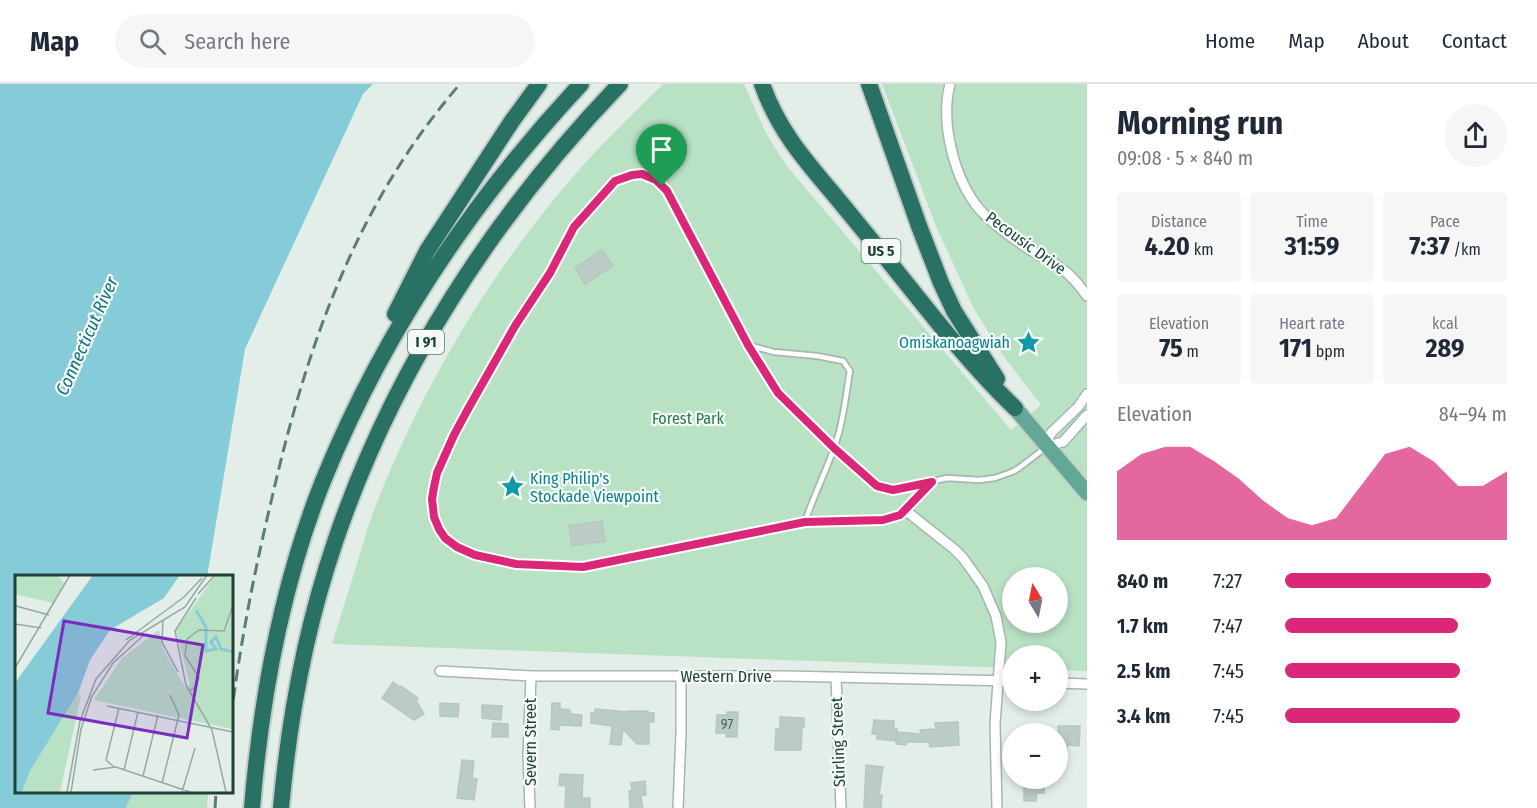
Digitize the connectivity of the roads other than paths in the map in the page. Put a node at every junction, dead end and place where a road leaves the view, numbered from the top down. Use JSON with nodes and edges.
{"nodes":[{"id":1,"x":539,"y":84,"type":"edge"},
{"id":2,"x":581,"y":84,"type":"edge"},
{"id":3,"x":620,"y":84,"type":"edge"},
{"id":4,"x":762,"y":84,"type":"edge"},
{"id":5,"x":869,"y":84,"type":"edge"},
{"id":6,"x":950,"y":84,"type":"edge"},
{"id":7,"x":1087,"y":296,"type":"edge"},
{"id":8,"x":748,"y":345,"type":"junction"},
{"id":9,"x":378,"y":362,"type":"junction"},
{"id":10,"x":1087,"y":394,"type":"edge"},
{"id":11,"x":1015,"y":408,"type":"junction"},
{"id":12,"x":1087,"y":415,"type":"edge"},
{"id":13,"x":1047,"y":446,"type":"junction"},
{"id":14,"x":834,"y":448,"type":"junction"},
{"id":15,"x":932,"y":482,"type":"junction"},
{"id":16,"x":1087,"y":493,"type":"edge"},
{"id":17,"x":905,"y":510,"type":"junction"},
{"id":18,"x":805,"y":522,"type":"junction"},
{"id":19,"x":440,"y":671,"type":"dead end"},
{"id":20,"x":531,"y":676,"type":"junction"},
{"id":21,"x":681,"y":676,"type":"junction"},
{"id":22,"x":836,"y":677,"type":"junction"},
{"id":23,"x":998,"y":681,"type":"junction"},
{"id":24,"x":1002,"y":681,"type":"edge"},
{"id":25,"x":1068,"y":683,"type":"edge"},
{"id":26,"x":1087,"y":684,"type":"edge"},
{"id":27,"x":252,"y":808,"type":"edge"},
{"id":28,"x":280,"y":808,"type":"edge"},
{"id":29,"x":530,"y":808,"type":"edge"},
{"id":30,"x":678,"y":808,"type":"edge"},
{"id":31,"x":841,"y":808,"type":"edge"},
{"id":32,"x":997,"y":808,"type":"edge"}],
"edges":[{"from":1,"to":9,"type":"highway"},
{"from":2,"to":9,"type":"highway","number":"I 91"},
{"from":3,"to":28,"type":"highway","number":"I 91"},
{"from":4,"to":11,"type":"highway","number":"US 5"},
{"from":5,"to":11,"type":"highway","number":"US 5"},
{"from":6,"to":7,"type":"street","name":"Pecousic Drive"},
{"from":8,"to":14,"type":"lane"},
{"from":8,"to":14,"type":"lane"},
{"from":8,"to":18,"type":"lane"},
{"from":9,"to":27,"type":"highway","number":"I 91"},
{"from":10,"to":13,"type":"street"},
{"from":11,"to":13,"type":"main road","number":"US 5"},
{"from":12,"to":13,"type":"street"},
{"from":13,"to":15,"type":"lane"},
{"from":13,"to":16,"type":"main road","number":"US 5"},
{"from":14,"to":15,"type":"lane"},
{"from":14,"to":18,"type":"lane"},
{"from":15,"to":17,"type":"lane"},
{"from":17,"to":18,"type":"lane"},
{"from":17,"to":23,"type":"street"},
{"from":19,"to":20,"type":"street","name":"Western Drive"},
{"from":20,"to":21,"type":"street","name":"Western Drive"},
{"from":20,"to":29,"type":"street","name":"Severn Street"},
{"from":21,"to":22,"type":"street","name":"Western Drive"},
{"from":21,"to":30,"type":"street"},
{"from":22,"to":23,"type":"street","name":"Western Drive"},
{"from":22,"to":31,"type":"street","name":"Stirling Street"},
{"from":23,"to":24,"type":"street","name":"Western Drive"},
{"from":23,"to":32,"type":"street"},
{"from":25,"to":26,"type":"street"}]}
